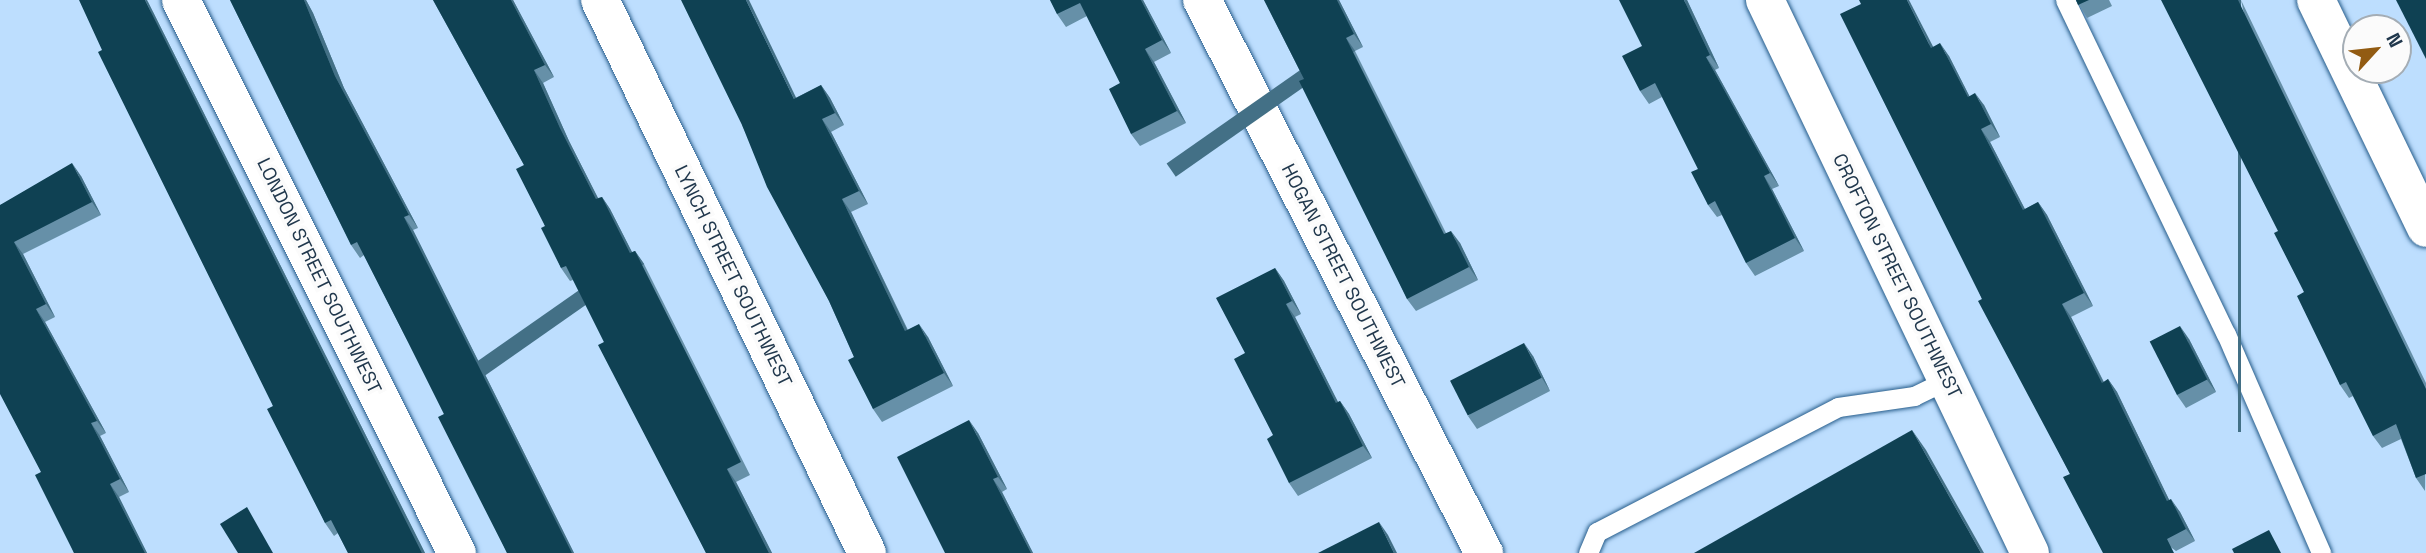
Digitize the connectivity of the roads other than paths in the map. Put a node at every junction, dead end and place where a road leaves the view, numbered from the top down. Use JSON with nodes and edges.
{"nodes":[{"id":1,"x":181,"y":0,"type":"edge"},
{"id":2,"x":600,"y":0,"type":"edge"},
{"id":3,"x":1202,"y":0,"type":"edge"},
{"id":4,"x":1765,"y":0,"type":"edge"},
{"id":5,"x":2065,"y":0,"type":"edge"},
{"id":6,"x":2316,"y":0,"type":"edge"},
{"id":7,"x":2426,"y":228,"type":"edge"},
{"id":8,"x":1947,"y":380,"type":"junction"},
{"id":9,"x":457,"y":553,"type":"edge"},
{"id":10,"x":867,"y":553,"type":"edge"},
{"id":11,"x":1484,"y":553,"type":"edge"},
{"id":12,"x":1588,"y":553,"type":"edge"},
{"id":13,"x":2030,"y":553,"type":"edge"},
{"id":14,"x":2321,"y":553,"type":"edge"}],
"edges":[{"from":1,"to":9,"type":"street","name":"LONDON STREET SOUTHWEST"},
{"from":2,"to":10,"type":"street","name":"LYNCH STREET SOUTHWEST"},
{"from":3,"to":11,"type":"street","name":"HOGAN STREET SOUTHWEST"},
{"from":4,"to":8,"type":"street","name":"CROFTON STREET SOUTHWEST"},
{"from":5,"to":14,"type":"lane"},
{"from":6,"to":7,"type":"street"},
{"from":8,"to":12,"type":"lane"},
{"from":8,"to":13,"type":"street","name":"CROFTON STREET SOUTHWEST"}]}
